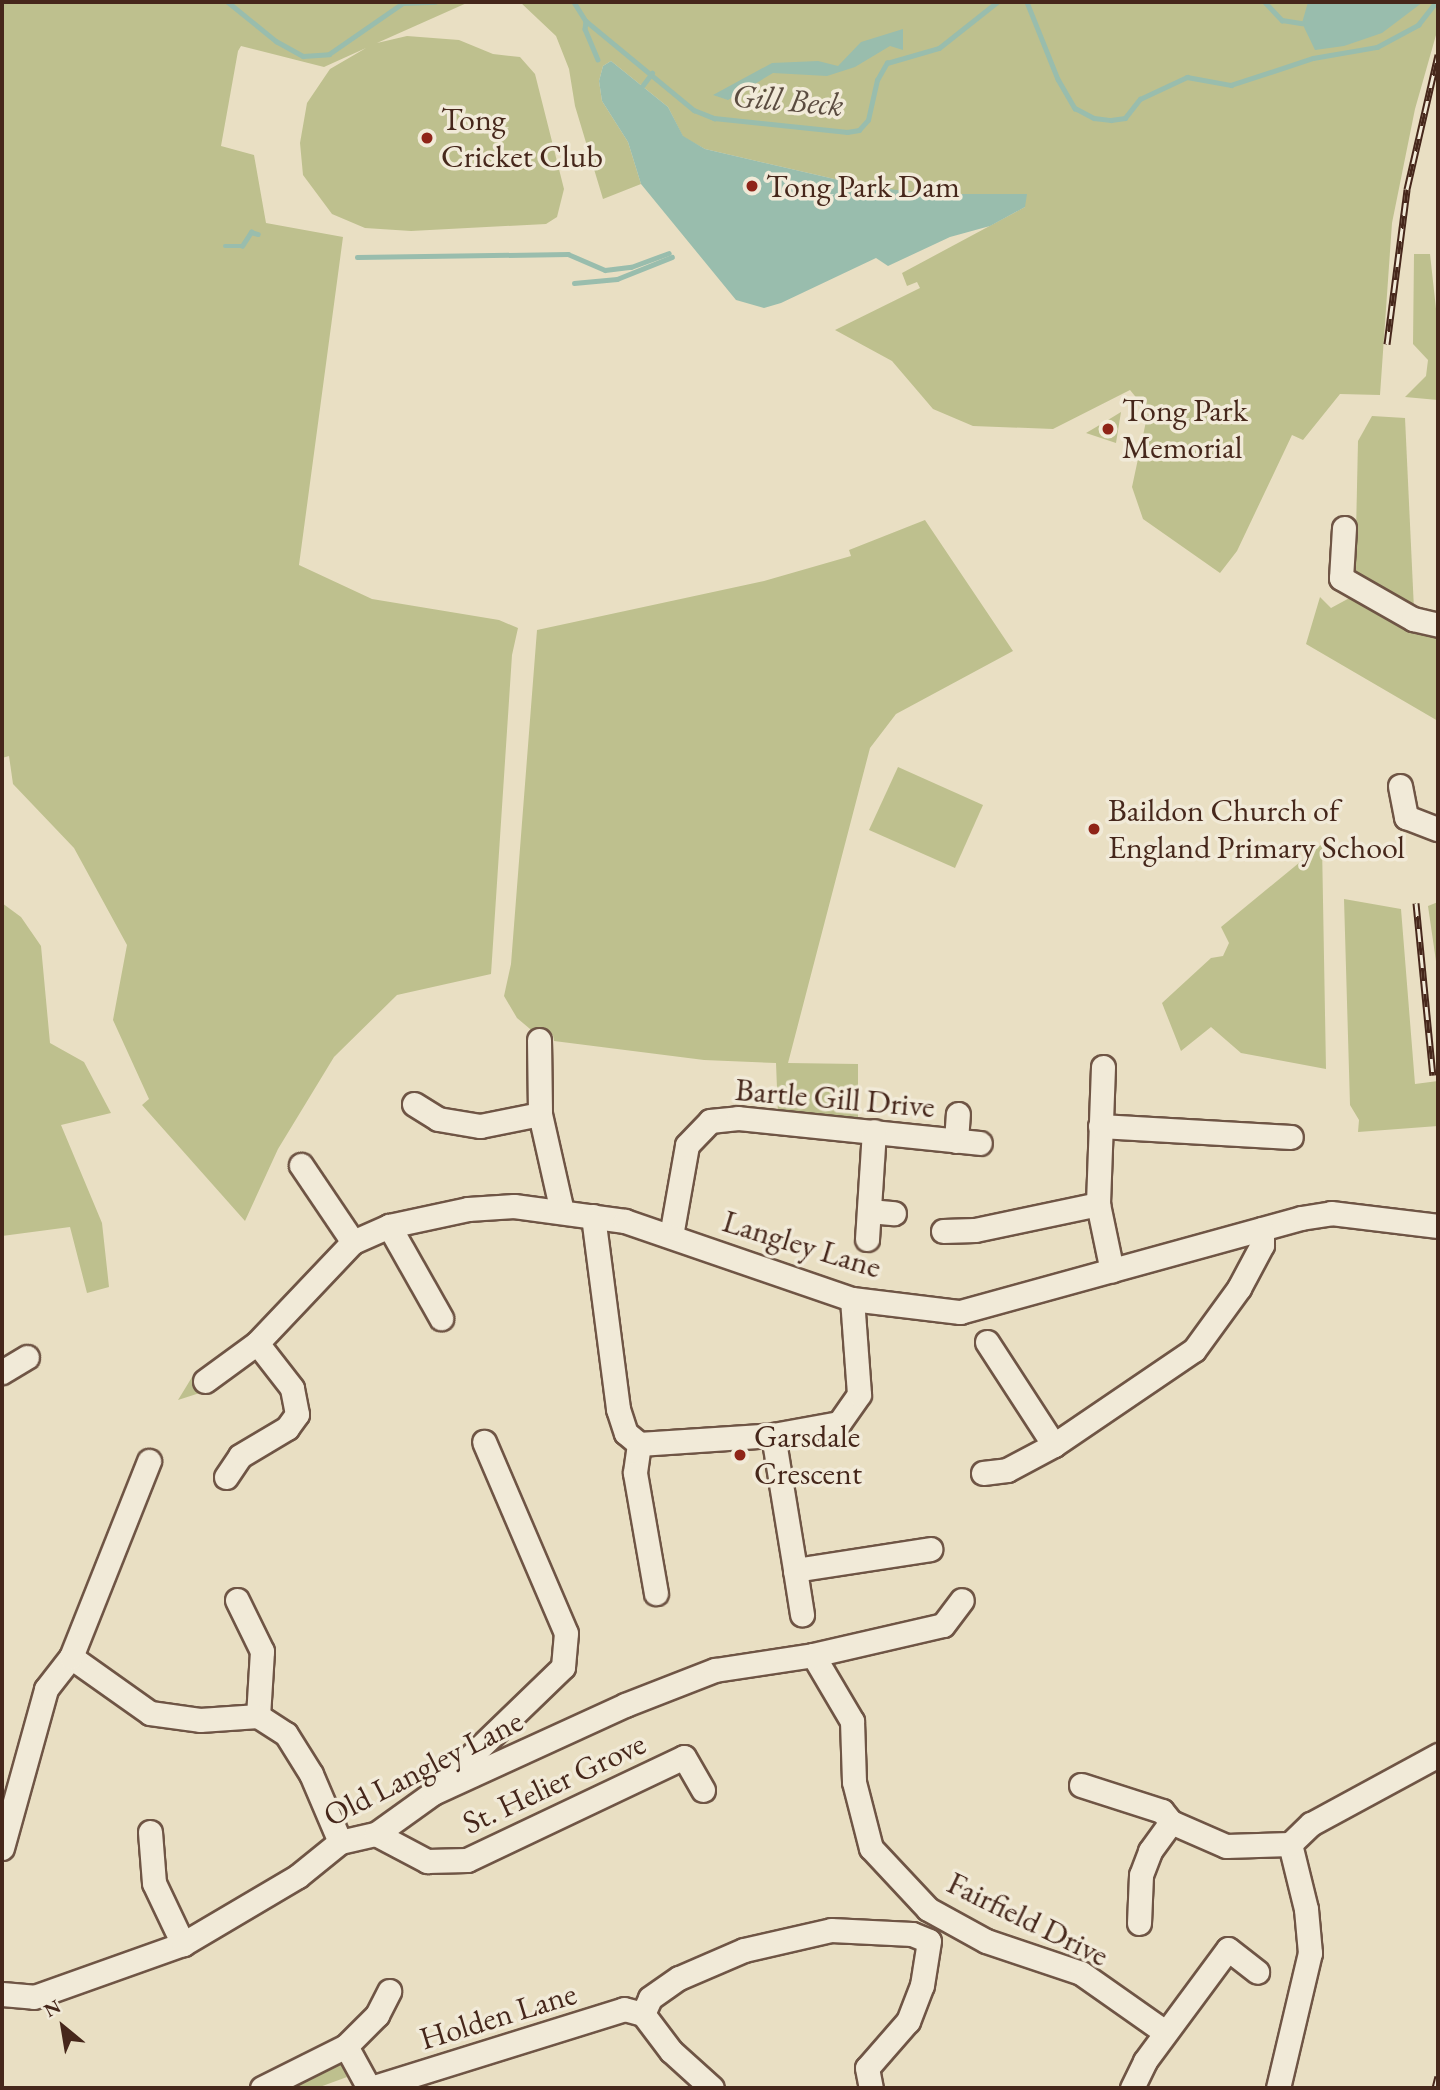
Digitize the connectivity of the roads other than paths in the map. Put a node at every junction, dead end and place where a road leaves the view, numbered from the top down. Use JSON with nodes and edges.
{"nodes":[{"id":1,"x":1344,"y":528,"type":"dead end"},
{"id":2,"x":1438,"y":625,"type":"edge"},
{"id":3,"x":1400,"y":786,"type":"dead end"},
{"id":4,"x":1438,"y":829,"type":"edge"},
{"id":5,"x":539,"y":1040,"type":"dead end"},
{"id":6,"x":1103,"y":1067,"type":"dead end"},
{"id":7,"x":414,"y":1104,"type":"dead end"},
{"id":8,"x":540,"y":1114,"type":"junction"},
{"id":9,"x":958,"y":1114,"type":"dead end"},
{"id":10,"x":1100,"y":1126,"type":"junction"},
{"id":11,"x":874,"y":1131,"type":"junction"},
{"id":12,"x":1291,"y":1137,"type":"dead end"},
{"id":13,"x":956,"y":1141,"type":"junction"},
{"id":14,"x":980,"y":1143,"type":"dead end"},
{"id":15,"x":301,"y":1165,"type":"dead end"},
{"id":16,"x":1098,"y":1204,"type":"junction"},
{"id":17,"x":562,"y":1212,"type":"junction"},
{"id":18,"x":869,"y":1212,"type":"junction"},
{"id":19,"x":894,"y":1213,"type":"dead end"},
{"id":20,"x":593,"y":1216,"type":"junction"},
{"id":21,"x":389,"y":1226,"type":"junction"},
{"id":22,"x":1438,"y":1226,"type":"edge"},
{"id":23,"x":1262,"y":1229,"type":"junction"},
{"id":24,"x":943,"y":1231,"type":"dead end"},
{"id":25,"x":671,"y":1236,"type":"junction"},
{"id":26,"x":867,"y":1239,"type":"dead end"},
{"id":27,"x":353,"y":1242,"type":"junction"},
{"id":28,"x":1112,"y":1271,"type":"junction"},
{"id":29,"x":852,"y":1299,"type":"junction"},
{"id":30,"x":442,"y":1318,"type":"dead end"},
{"id":31,"x":987,"y":1342,"type":"dead end"},
{"id":32,"x":257,"y":1343,"type":"junction"},
{"id":33,"x":27,"y":1357,"type":"dead end"},
{"id":34,"x":2,"y":1372,"type":"edge"},
{"id":35,"x":205,"y":1381,"type":"dead end"},
{"id":36,"x":773,"y":1435,"type":"junction"},
{"id":37,"x":484,"y":1442,"type":"dead end"},
{"id":38,"x":639,"y":1444,"type":"junction"},
{"id":39,"x":1054,"y":1445,"type":"junction"},
{"id":40,"x":149,"y":1461,"type":"dead end"},
{"id":41,"x":236,"y":1470,"type":"dead end"},
{"id":42,"x":983,"y":1473,"type":"dead end"},
{"id":43,"x":929,"y":1549,"type":"dead end"},
{"id":44,"x":794,"y":1570,"type":"junction"},
{"id":45,"x":656,"y":1593,"type":"dead end"},
{"id":46,"x":237,"y":1600,"type":"dead end"},
{"id":47,"x":962,"y":1600,"type":"dead end"},
{"id":48,"x":802,"y":1614,"type":"dead end"},
{"id":49,"x":813,"y":1655,"type":"junction"},
{"id":50,"x":71,"y":1657,"type":"junction"},
{"id":51,"x":258,"y":1716,"type":"junction"},
{"id":52,"x":1437,"y":1755,"type":"edge"},
{"id":53,"x":1081,"y":1785,"type":"dead end"},
{"id":54,"x":703,"y":1790,"type":"dead end"},
{"id":55,"x":433,"y":1793,"type":"junction"},
{"id":56,"x":1171,"y":1822,"type":"junction"},
{"id":57,"x":150,"y":1832,"type":"dead end"},
{"id":58,"x":376,"y":1834,"type":"junction"},
{"id":59,"x":340,"y":1842,"type":"junction"},
{"id":60,"x":1290,"y":1844,"type":"junction"},
{"id":61,"x":2,"y":1848,"type":"edge"},
{"id":62,"x":1139,"y":1923,"type":"dead end"},
{"id":63,"x":183,"y":1944,"type":"junction"},
{"id":64,"x":1258,"y":1972,"type":"dead end"},
{"id":65,"x":389,"y":1991,"type":"dead end"},
{"id":66,"x":2,"y":1994,"type":"edge"},
{"id":67,"x":643,"y":2014,"type":"junction"},
{"id":68,"x":1165,"y":2032,"type":"junction"},
{"id":69,"x":346,"y":2046,"type":"junction"},
{"id":70,"x":262,"y":2088,"type":"edge"},
{"id":71,"x":370,"y":2088,"type":"edge"},
{"id":72,"x":712,"y":2088,"type":"edge"},
{"id":73,"x":871,"y":2088,"type":"edge"},
{"id":74,"x":1132,"y":2088,"type":"edge"},
{"id":75,"x":1279,"y":2088,"type":"edge"}],
"edges":[{"from":1,"to":2,"type":"street"},
{"from":3,"to":4,"type":"street"},
{"from":5,"to":8,"type":"street"},
{"from":6,"to":10,"type":"street"},
{"from":7,"to":8,"type":"street"},
{"from":8,"to":17,"type":"street"},
{"from":9,"to":13,"type":"street","name":"Bartle Gill Drive"},
{"from":10,"to":12,"type":"street"},
{"from":10,"to":16,"type":"street"},
{"from":11,"to":13,"type":"street","name":"Bartle Gill Drive"},
{"from":11,"to":18,"type":"street"},
{"from":11,"to":25,"type":"street","name":"Bartle Gill Drive"},
{"from":13,"to":14,"type":"street","name":"Bartle Gill Drive"},
{"from":15,"to":27,"type":"street"},
{"from":16,"to":24,"type":"street"},
{"from":16,"to":28,"type":"street"},
{"from":17,"to":20,"type":"street","name":"Langley Lane"},
{"from":17,"to":21,"type":"street","name":"Langley Lane"},
{"from":18,"to":19,"type":"street"},
{"from":18,"to":26,"type":"street"},
{"from":20,"to":25,"type":"street","name":"Langley Lane"},
{"from":20,"to":38,"type":"street"},
{"from":21,"to":27,"type":"street","name":"Langley Lane"},
{"from":21,"to":30,"type":"street"},
{"from":22,"to":23,"type":"street","name":"Langley Lane"},
{"from":23,"to":28,"type":"street","name":"Langley Lane"},
{"from":23,"to":39,"type":"street"},
{"from":25,"to":29,"type":"street","name":"Langley Lane"},
{"from":27,"to":32,"type":"street","name":"Langley Lane"},
{"from":28,"to":29,"type":"street","name":"Langley Lane"},
{"from":29,"to":36,"type":"street"},
{"from":31,"to":39,"type":"street"},
{"from":32,"to":35,"type":"street","name":"Langley Lane"},
{"from":32,"to":41,"type":"street"},
{"from":33,"to":34,"type":"street"},
{"from":36,"to":38,"type":"street"},
{"from":36,"to":44,"type":"street"},
{"from":37,"to":55,"type":"street"},
{"from":38,"to":45,"type":"street"},
{"from":39,"to":42,"type":"street"},
{"from":40,"to":50,"type":"street"},
{"from":43,"to":44,"type":"street"},
{"from":44,"to":48,"type":"street"},
{"from":46,"to":51,"type":"street"},
{"from":47,"to":49,"type":"street","name":"Old Langley Lane"},
{"from":49,"to":55,"type":"street","name":"Old Langley Lane"},
{"from":49,"to":68,"type":"street","name":"Fairfield Drive"},
{"from":50,"to":51,"type":"street"},
{"from":50,"to":61,"type":"street"},
{"from":51,"to":59,"type":"street"},
{"from":52,"to":60,"type":"street"},
{"from":53,"to":56,"type":"street"},
{"from":54,"to":58,"type":"street","name":"St. Helier Grove"},
{"from":55,"to":58,"type":"street","name":"Old Langley Lane"},
{"from":56,"to":60,"type":"street"},
{"from":56,"to":62,"type":"street"},
{"from":57,"to":63,"type":"street"},
{"from":58,"to":59,"type":"street","name":"Old Langley Lane"},
{"from":59,"to":63,"type":"street","name":"Old Langley Lane"},
{"from":60,"to":75,"type":"street"},
{"from":63,"to":66,"type":"street","name":"Old Langley Lane"},
{"from":64,"to":68,"type":"street"},
{"from":65,"to":69,"type":"street"},
{"from":67,"to":71,"type":"street","name":"Holden Lane"},
{"from":67,"to":72,"type":"street"},
{"from":67,"to":73,"type":"street"},
{"from":68,"to":74,"type":"street"},
{"from":69,"to":70,"type":"street"},
{"from":69,"to":71,"type":"street"}]}
